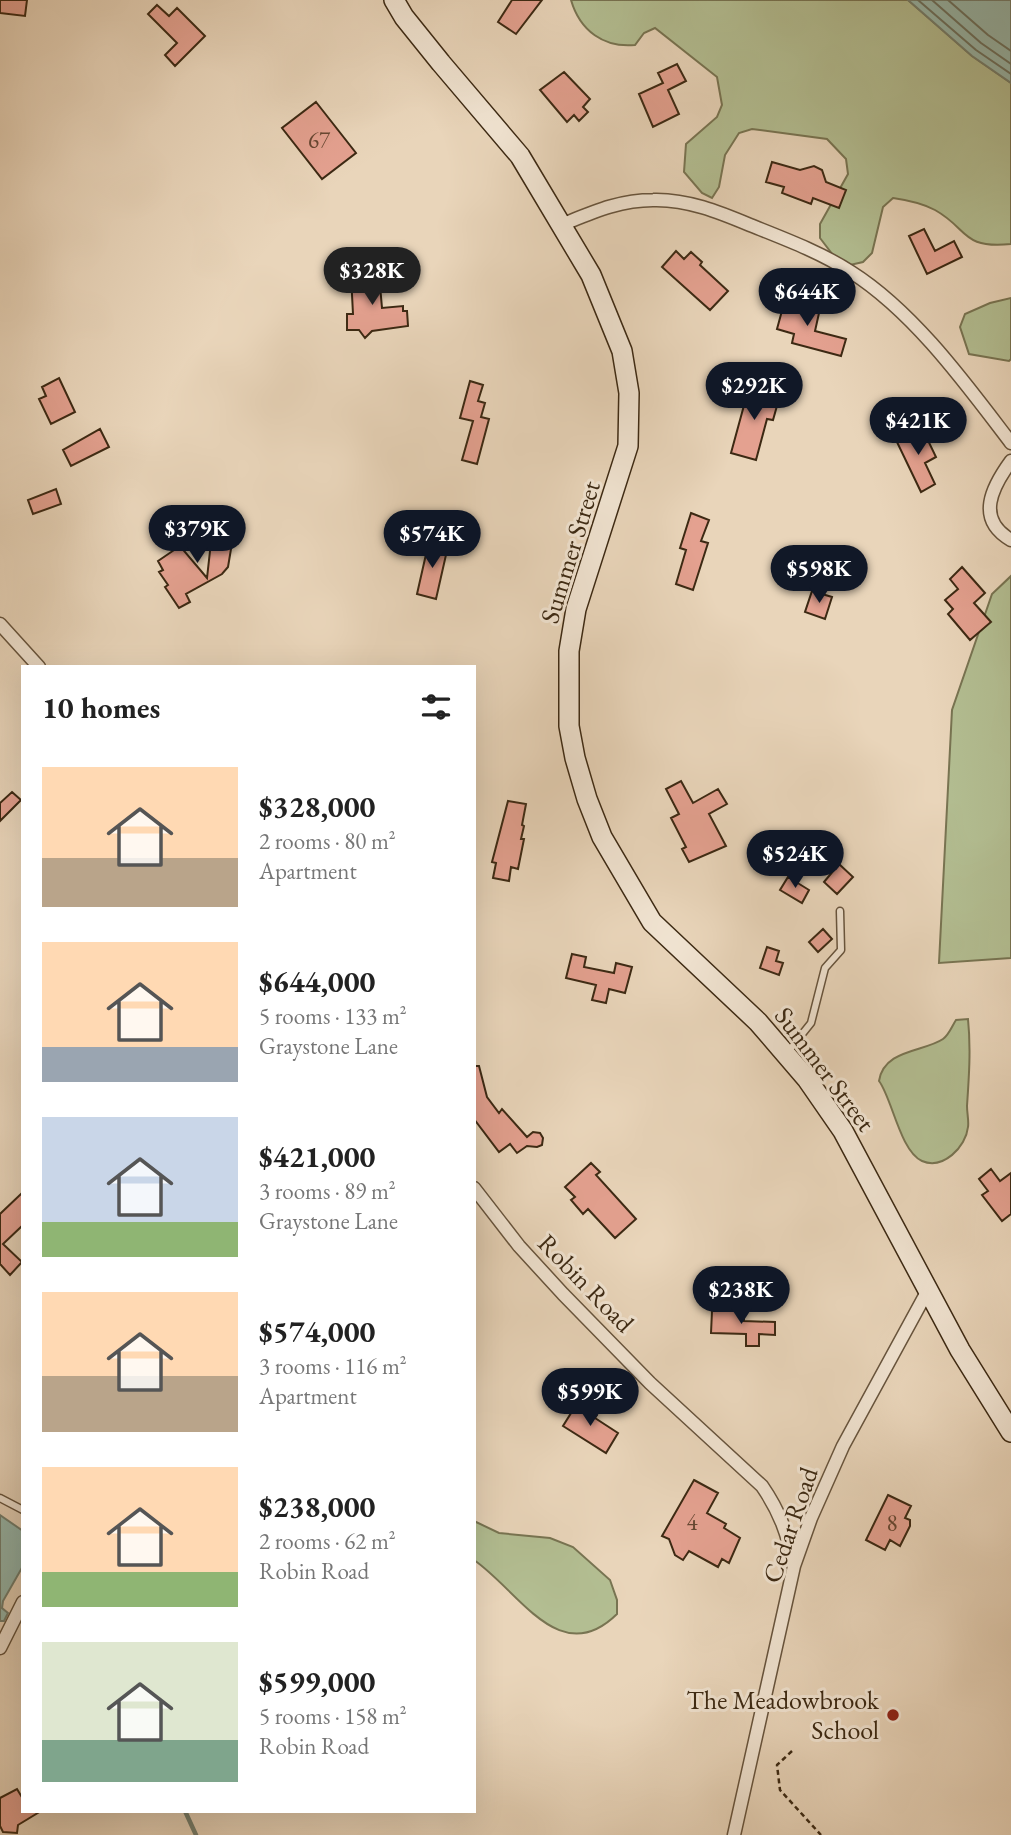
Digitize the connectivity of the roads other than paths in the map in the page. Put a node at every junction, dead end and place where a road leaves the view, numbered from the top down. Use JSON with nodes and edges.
{"nodes":[{"id":1,"x":394,"y":0,"type":"edge"},
{"id":2,"x":561,"y":226,"type":"junction"},
{"id":3,"x":1011,"y":443,"type":"edge"},
{"id":4,"x":1011,"y":461,"type":"edge"},
{"id":5,"x":1011,"y":540,"type":"edge"},
{"id":6,"x":0,"y":624,"type":"edge"},
{"id":7,"x":37,"y":665,"type":"edge"},
{"id":8,"x":840,"y":911,"type":"dead end"},
{"id":9,"x":786,"y":1055,"type":"junction"},
{"id":10,"x":476,"y":1191,"type":"edge"},
{"id":11,"x":928,"y":1290,"type":"junction"},
{"id":12,"x":1011,"y":1432,"type":"edge"},
{"id":13,"x":0,"y":1498,"type":"edge"},
{"id":14,"x":21,"y":1509,"type":"edge"},
{"id":15,"x":794,"y":1566,"type":"junction"},
{"id":16,"x":21,"y":1606,"type":"edge"},
{"id":17,"x":0,"y":1648,"type":"edge"},
{"id":18,"x":734,"y":1835,"type":"edge"}],
"edges":[{"from":1,"to":2,"type":"street","name":"Summer Street"},
{"from":2,"to":3,"type":"street"},
{"from":2,"to":9,"type":"street","name":"Summer Street"},
{"from":4,"to":5,"type":"street"},
{"from":6,"to":7,"type":"street"},
{"from":8,"to":9,"type":"lane"},
{"from":9,"to":11,"type":"street","name":"Summer Street"},
{"from":10,"to":15,"type":"street","name":"Robin Road"},
{"from":11,"to":12,"type":"street","name":"Summer Street"},
{"from":11,"to":15,"type":"street","name":"Cedar Road"},
{"from":13,"to":14,"type":"lane"},
{"from":15,"to":18,"type":"street","name":"Cedar Road"},
{"from":16,"to":17,"type":"street"}]}
